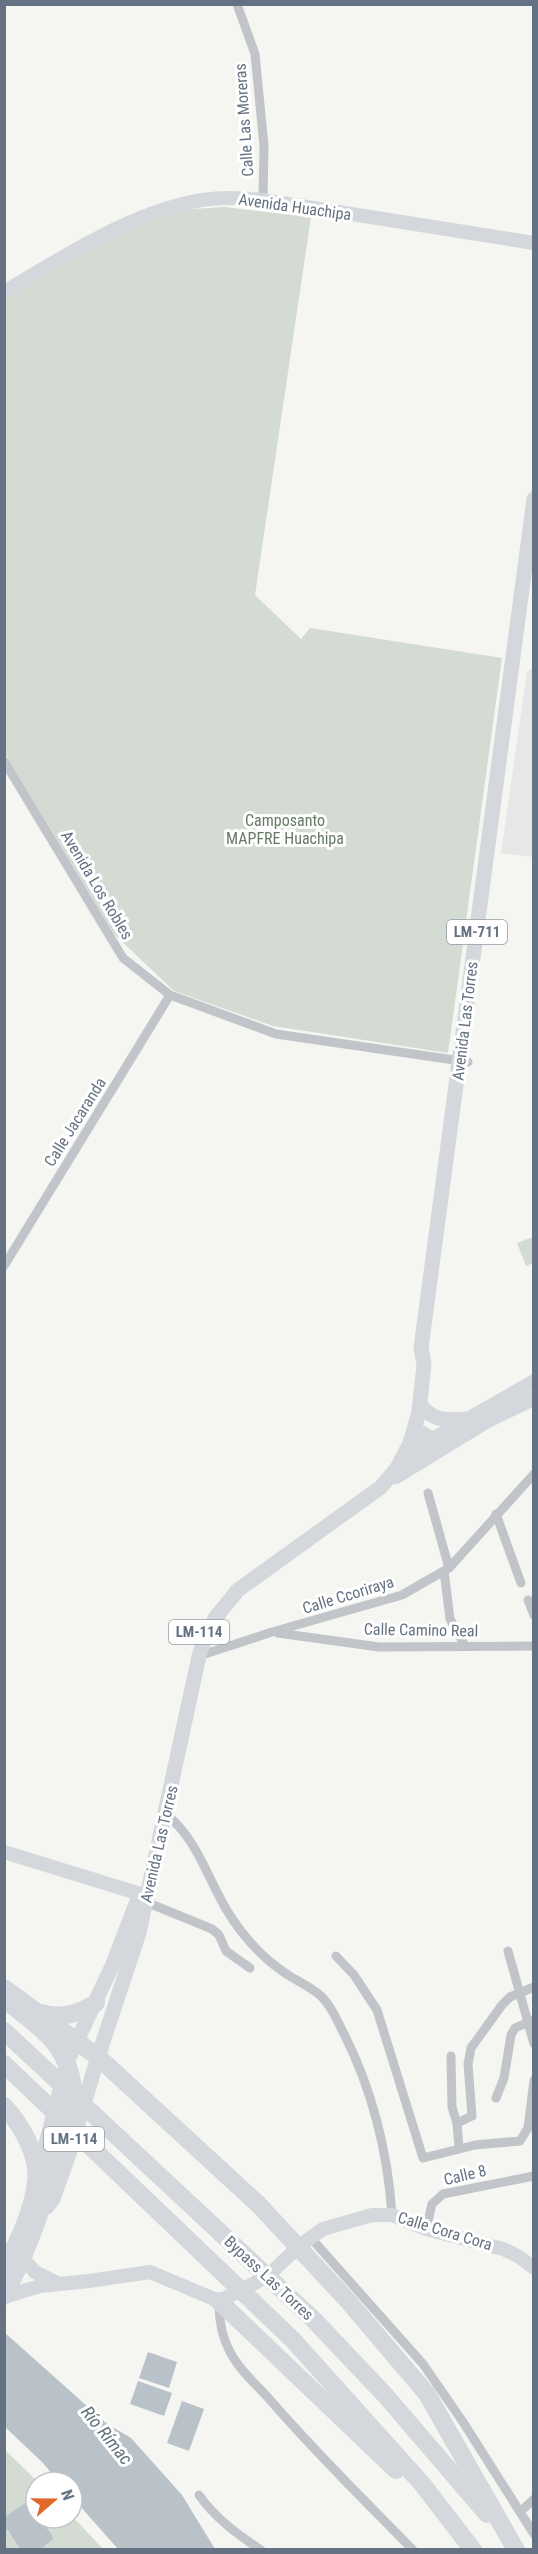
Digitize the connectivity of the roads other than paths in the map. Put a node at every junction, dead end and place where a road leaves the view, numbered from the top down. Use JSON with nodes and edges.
{"nodes":[{"id":1,"x":237,"y":4,"type":"edge"},
{"id":2,"x":263,"y":200,"type":"junction"},
{"id":3,"x":534,"y":243,"type":"edge"},
{"id":4,"x":4,"y":292,"type":"edge"},
{"id":5,"x":534,"y":499,"type":"edge"},
{"id":6,"x":534,"y":570,"type":"edge"},
{"id":7,"x":4,"y":761,"type":"edge"},
{"id":8,"x":170,"y":995,"type":"junction"},
{"id":9,"x":464,"y":1061,"type":"junction"},
{"id":10,"x":4,"y":1266,"type":"edge"},
{"id":11,"x":534,"y":1381,"type":"edge"},
{"id":12,"x":534,"y":1398,"type":"edge"},
{"id":13,"x":420,"y":1404,"type":"junction"},
{"id":14,"x":466,"y":1419,"type":"junction"},
{"id":15,"x":415,"y":1429,"type":"junction"},
{"id":16,"x":432,"y":1439,"type":"junction"},
{"id":17,"x":451,"y":1441,"type":"junction"},
{"id":18,"x":402,"y":1460,"type":"junction"},
{"id":19,"x":534,"y":1474,"type":"edge"},
{"id":20,"x":381,"y":1487,"type":"junction"},
{"id":21,"x":428,"y":1493,"type":"dead end"},
{"id":22,"x":496,"y":1514,"type":"junction"},
{"id":23,"x":446,"y":1569,"type":"junction"},
{"id":24,"x":521,"y":1582,"type":"dead end"},
{"id":25,"x":528,"y":1600,"type":"dead end"},
{"id":26,"x":534,"y":1615,"type":"edge"},
{"id":27,"x":272,"y":1632,"type":"junction"},
{"id":28,"x":465,"y":1646,"type":"junction"},
{"id":29,"x":534,"y":1646,"type":"edge"},
{"id":30,"x":199,"y":1656,"type":"junction"},
{"id":31,"x":166,"y":1815,"type":"junction"},
{"id":32,"x":4,"y":1852,"type":"edge"},
{"id":33,"x":144,"y":1897,"type":"junction"},
{"id":34,"x":508,"y":1951,"type":"dead end"},
{"id":35,"x":336,"y":1956,"type":"dead end"},
{"id":36,"x":250,"y":1968,"type":"dead end"},
{"id":37,"x":534,"y":1987,"type":"edge"},
{"id":38,"x":4,"y":1988,"type":"edge"},
{"id":39,"x":519,"y":1992,"type":"junction"},
{"id":40,"x":4,"y":2000,"type":"edge"},
{"id":41,"x":96,"y":2003,"type":"junction"},
{"id":42,"x":41,"y":2013,"type":"junction"},
{"id":43,"x":531,"y":2021,"type":"edge"},
{"id":44,"x":4,"y":2031,"type":"edge"},
{"id":45,"x":77,"y":2041,"type":"junction"},
{"id":46,"x":534,"y":2044,"type":"edge"},
{"id":47,"x":451,"y":2056,"type":"dead end"},
{"id":48,"x":69,"y":2057,"type":"junction"},
{"id":49,"x":98,"y":2057,"type":"junction"},
{"id":50,"x":4,"y":2064,"type":"edge"},
{"id":51,"x":4,"y":2073,"type":"edge"},
{"id":52,"x":534,"y":2080,"type":"edge"},
{"id":53,"x":496,"y":2098,"type":"dead end"},
{"id":54,"x":4,"y":2106,"type":"edge"},
{"id":55,"x":457,"y":2123,"type":"junction"},
{"id":56,"x":459,"y":2149,"type":"junction"},
{"id":57,"x":534,"y":2176,"type":"edge"},
{"id":58,"x":42,"y":2185,"type":"junction"},
{"id":59,"x":392,"y":2215,"type":"junction"},
{"id":60,"x":39,"y":2216,"type":"junction"},
{"id":61,"x":426,"y":2229,"type":"junction"},
{"id":62,"x":304,"y":2242,"type":"junction"},
{"id":63,"x":19,"y":2254,"type":"junction"},
{"id":64,"x":534,"y":2268,"type":"edge"},
{"id":65,"x":4,"y":2270,"type":"edge"},
{"id":66,"x":59,"y":2283,"type":"junction"},
{"id":67,"x":4,"y":2296,"type":"edge"},
{"id":68,"x":219,"y":2301,"type":"junction"},
{"id":69,"x":199,"y":2495,"type":"dead end"},
{"id":70,"x":534,"y":2499,"type":"edge"},
{"id":71,"x":520,"y":2512,"type":"junction"},
{"id":72,"x":534,"y":2534,"type":"edge"},
{"id":73,"x":515,"y":2547,"type":"edge"},
{"id":74,"x":261,"y":2550,"type":"edge"},
{"id":75,"x":413,"y":2550,"type":"edge"},
{"id":76,"x":472,"y":2550,"type":"edge"}],
"edges":[{"from":1,"to":2,"type":"street","name":"Calle Las Moreras"},
{"from":2,"to":3,"type":"street","name":"Avenida Huachipa"},
{"from":2,"to":4,"type":"street","name":"Avenida Huachipa"},
{"from":5,"to":9,"type":"main road","name":"Avenida Las Torres","number":"LM-711"},
{"from":6,"to":9,"type":"main road","name":"Avenida Las Torres","number":"LM-711"},
{"from":7,"to":8,"type":"street","name":"Avenida Los Robles"},
{"from":8,"to":9,"type":"street","name":"Avenida Los Robles"},
{"from":8,"to":10,"type":"street","name":"Calle Jacaranda"},
{"from":9,"to":13,"type":"main road","name":"Avenida Las Torres","number":"LM-711"},
{"from":11,"to":14,"type":"street"},
{"from":12,"to":17,"type":"main road","number":"LM-114"},
{"from":13,"to":14,"type":"main road"},
{"from":13,"to":15,"type":"main road","name":"Avenida Las Torres","number":"LM-711"},
{"from":14,"to":16,"type":"street"},
{"from":15,"to":16,"type":"main road"},
{"from":15,"to":18,"type":"main road","name":"Avenida Las Torres","number":"LM-711"},
{"from":16,"to":17,"type":"main road"},
{"from":16,"to":18,"type":"street"},
{"from":17,"to":20,"type":"main road","number":"LM-114"},
{"from":18,"to":20,"type":"main road","name":"Avenida Las Torres","number":"LM-114"},
{"from":18,"to":33,"type":"main road","name":"Avenida Las Torres","number":"LM-114"},
{"from":19,"to":22,"type":"street","name":"Calle Ccoriraya"},
{"from":20,"to":30,"type":"main road","name":"Avenida Las Torres","number":"LM-114"},
{"from":21,"to":23,"type":"street"},
{"from":22,"to":23,"type":"street","name":"Calle Ccoriraya"},
{"from":22,"to":24,"type":"street"},
{"from":23,"to":27,"type":"street","name":"Calle Ccoriraya"},
{"from":23,"to":28,"type":"street"},
{"from":25,"to":26,"type":"street"},
{"from":27,"to":28,"type":"street","name":"Calle Camino Real"},
{"from":27,"to":30,"type":"street","name":"Calle Ccoriraya"},
{"from":28,"to":29,"type":"street","name":"Calle Camino Real"},
{"from":30,"to":31,"type":"main road","name":"Avenida Las Torres","number":"LM-114"},
{"from":31,"to":33,"type":"main road","name":"Avenida Las Torres","number":"LM-114"},
{"from":31,"to":59,"type":"street"},
{"from":32,"to":33,"type":"street"},
{"from":33,"to":36,"type":"street"},
{"from":33,"to":41,"type":"main road","name":"Avenida Las Torres","number":"LM-114"},
{"from":33,"to":49,"type":"main road","name":"Avenida Las Torres","number":"LM-114"},
{"from":34,"to":39,"type":"street"},
{"from":35,"to":56,"type":"street"},
{"from":37,"to":39,"type":"street"},
{"from":38,"to":42,"type":"highway"},
{"from":39,"to":43,"type":"street"},
{"from":39,"to":55,"type":"street"},
{"from":40,"to":58,"type":"highway"},
{"from":41,"to":42,"type":"highway"},
{"from":41,"to":45,"type":"main road","name":"Avenida Las Torres","number":"LM-114"},
{"from":42,"to":45,"type":"highway"},
{"from":43,"to":46,"type":"street"},
{"from":43,"to":53,"type":"street"},
{"from":44,"to":73,"type":"highway","name":"Bypass Las Torres"},
{"from":45,"to":48,"type":"main road","name":"Avenida Las Torres","number":"LM-114"},
{"from":45,"to":49,"type":"highway"},
{"from":47,"to":55,"type":"street"},
{"from":48,"to":49,"type":"highway"},
{"from":48,"to":51,"type":"highway"},
{"from":48,"to":58,"type":"main road","name":"Avenida Las Torres","number":"LM-114"},
{"from":49,"to":60,"type":"main road","name":"Avenida Las Torres","number":"LM-114"},
{"from":49,"to":62,"type":"highway"},
{"from":50,"to":76,"type":"highway","name":"Bypass Las Torres"},
{"from":52,"to":56,"type":"street"},
{"from":54,"to":58,"type":"highway"},
{"from":55,"to":56,"type":"street"},
{"from":57,"to":61,"type":"street","name":"Calle 8"},
{"from":58,"to":60,"type":"highway"},
{"from":58,"to":63,"type":"highway","name":"Avenida Las Torres"},
{"from":59,"to":61,"type":"street","name":"Calle Cora Cora"},
{"from":59,"to":62,"type":"street","name":"Calle Cora Cora"},
{"from":60,"to":63,"type":"highway","name":"Avenida Las Torres"},
{"from":61,"to":64,"type":"street","name":"Calle Cora Cora"},
{"from":62,"to":68,"type":"street","name":"Calle Cora Cora"},
{"from":62,"to":71,"type":"street"},
{"from":62,"to":73,"type":"highway"},
{"from":63,"to":65,"type":"highway","name":"Avenida Las Torres"},
{"from":63,"to":66,"type":"street"},
{"from":63,"to":67,"type":"highway","name":"Avenida Las Torres"},
{"from":66,"to":67,"type":"street"},
{"from":66,"to":68,"type":"street"},
{"from":68,"to":75,"type":"street"},
{"from":68,"to":76,"type":"highway"},
{"from":69,"to":74,"type":"street"},
{"from":70,"to":71,"type":"street"},
{"from":71,"to":72,"type":"street"}]}
